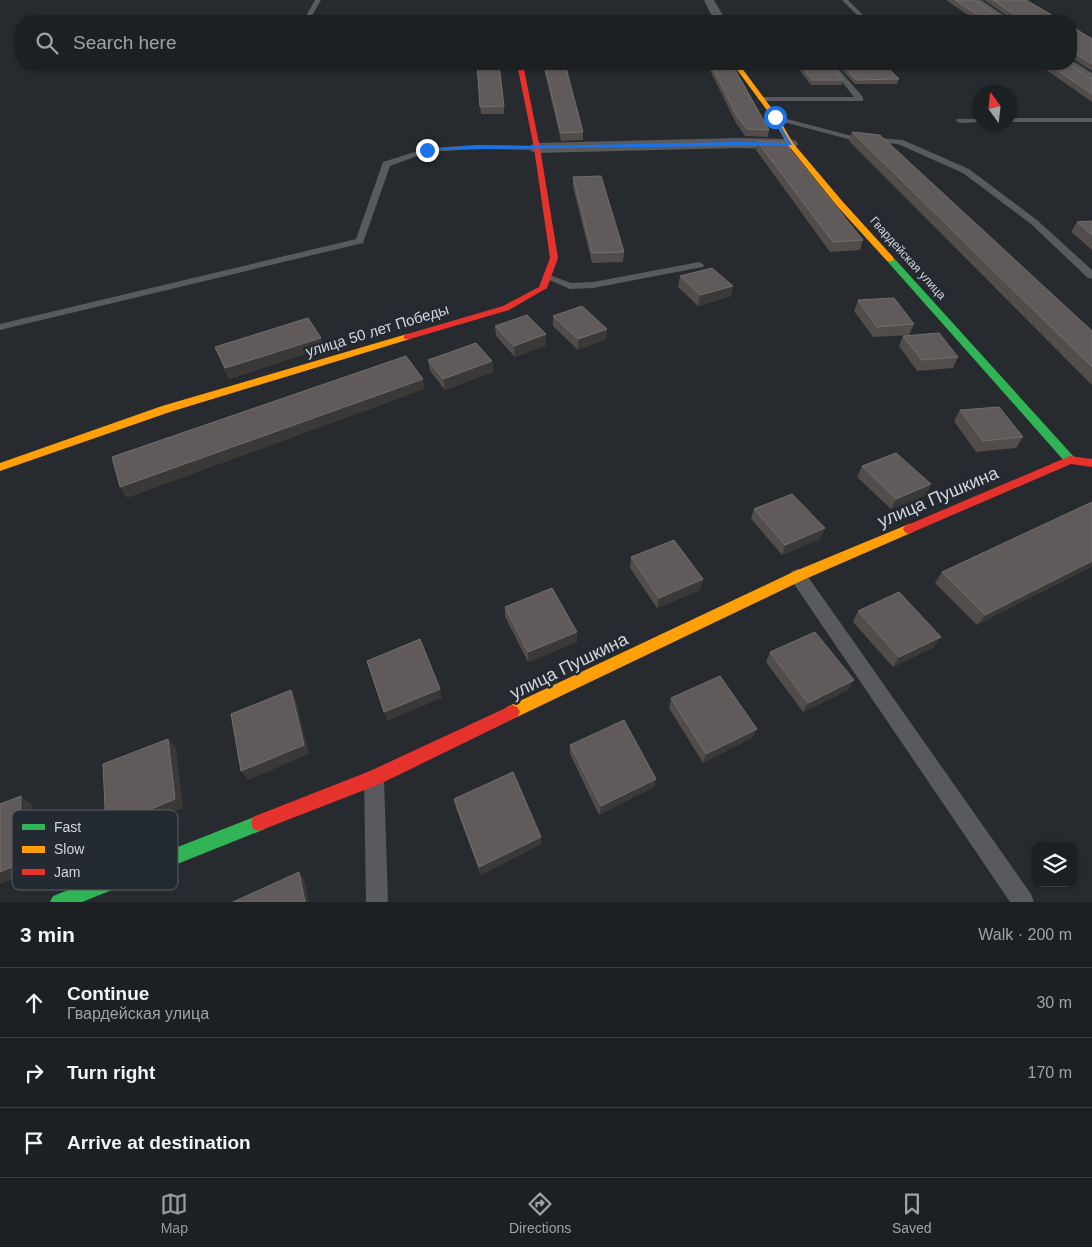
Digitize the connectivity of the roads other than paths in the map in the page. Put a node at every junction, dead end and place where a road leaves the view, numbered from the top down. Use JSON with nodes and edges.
{"nodes":[{"id":1,"x":318,"y":0,"type":"edge"},
{"id":2,"x":709,"y":0,"type":"edge"},
{"id":3,"x":845,"y":0,"type":"edge"},
{"id":4,"x":974,"y":0,"type":"edge"},
{"id":5,"x":309,"y":15,"type":"edge"},
{"id":6,"x":717,"y":15,"type":"edge"},
{"id":7,"x":860,"y":15,"type":"edge"},
{"id":8,"x":997,"y":15,"type":"edge"},
{"id":9,"x":1077,"y":69,"type":"edge"},
{"id":10,"x":521,"y":70,"type":"edge"},
{"id":11,"x":742,"y":70,"type":"edge"},
{"id":12,"x":836,"y":70,"type":"edge"},
{"id":13,"x":1092,"y":79,"type":"edge"},
{"id":14,"x":761,"y":99,"type":"junction"},
{"id":15,"x":775,"y":117,"type":"junction"},
{"id":16,"x":972,"y":120,"type":"edge"},
{"id":17,"x":1017,"y":120,"type":"edge"},
{"id":18,"x":1092,"y":120,"type":"edge"},
{"id":19,"x":960,"y":121,"type":"dead end"},
{"id":20,"x":790,"y":144,"type":"junction"},
{"id":21,"x":537,"y":148,"type":"junction"},
{"id":22,"x":699,"y":265,"type":"dead end"},
{"id":23,"x":547,"y":276,"type":"junction"},
{"id":24,"x":1092,"y":276,"type":"edge"},
{"id":25,"x":0,"y":327,"type":"edge"},
{"id":26,"x":1070,"y":460,"type":"junction"},
{"id":27,"x":1092,"y":463,"type":"edge"},
{"id":28,"x":0,"y":467,"type":"edge"},
{"id":29,"x":798,"y":576,"type":"junction"},
{"id":30,"x":374,"y":778,"type":"junction"},
{"id":31,"x":178,"y":855,"type":"edge"},
{"id":32,"x":89,"y":890,"type":"edge"},
{"id":33,"x":59,"y":902,"type":"edge"},
{"id":34,"x":377,"y":902,"type":"edge"},
{"id":35,"x":1024,"y":902,"type":"edge"}],
"edges":[{"from":1,"to":5,"type":"lane"},
{"from":2,"to":6,"type":"street"},
{"from":3,"to":7,"type":"lane"},
{"from":4,"to":8,"type":"street"},
{"from":9,"to":13,"type":"street"},
{"from":10,"to":21,"type":"street","name":"улица 50 лет Победы"},
{"from":11,"to":14,"type":"street","name":"Гвардейская улица"},
{"from":12,"to":14,"type":"lane"},
{"from":14,"to":15,"type":"street","name":"Гвардейская улица"},
{"from":15,"to":20,"type":"street","name":"Гвардейская улица"},
{"from":15,"to":24,"type":"lane"},
{"from":16,"to":19,"type":"lane"},
{"from":17,"to":18,"type":"lane"},
{"from":20,"to":21,"type":"street"},
{"from":20,"to":26,"type":"street","name":"Гвардейская улица"},
{"from":21,"to":23,"type":"street","name":"улица 50 лет Победы"},
{"from":21,"to":25,"type":"lane"},
{"from":22,"to":23,"type":"lane"},
{"from":23,"to":28,"type":"street","name":"улица 50 лет Победы"},
{"from":26,"to":27,"type":"street"},
{"from":26,"to":29,"type":"street","name":"улица Пушкина"},
{"from":29,"to":30,"type":"street","name":"улица Пушкина"},
{"from":29,"to":35,"type":"lane"},
{"from":30,"to":31,"type":"street","name":"улица Пушкина"},
{"from":30,"to":34,"type":"lane"},
{"from":32,"to":33,"type":"street","name":"улица Пушкина"}]}
